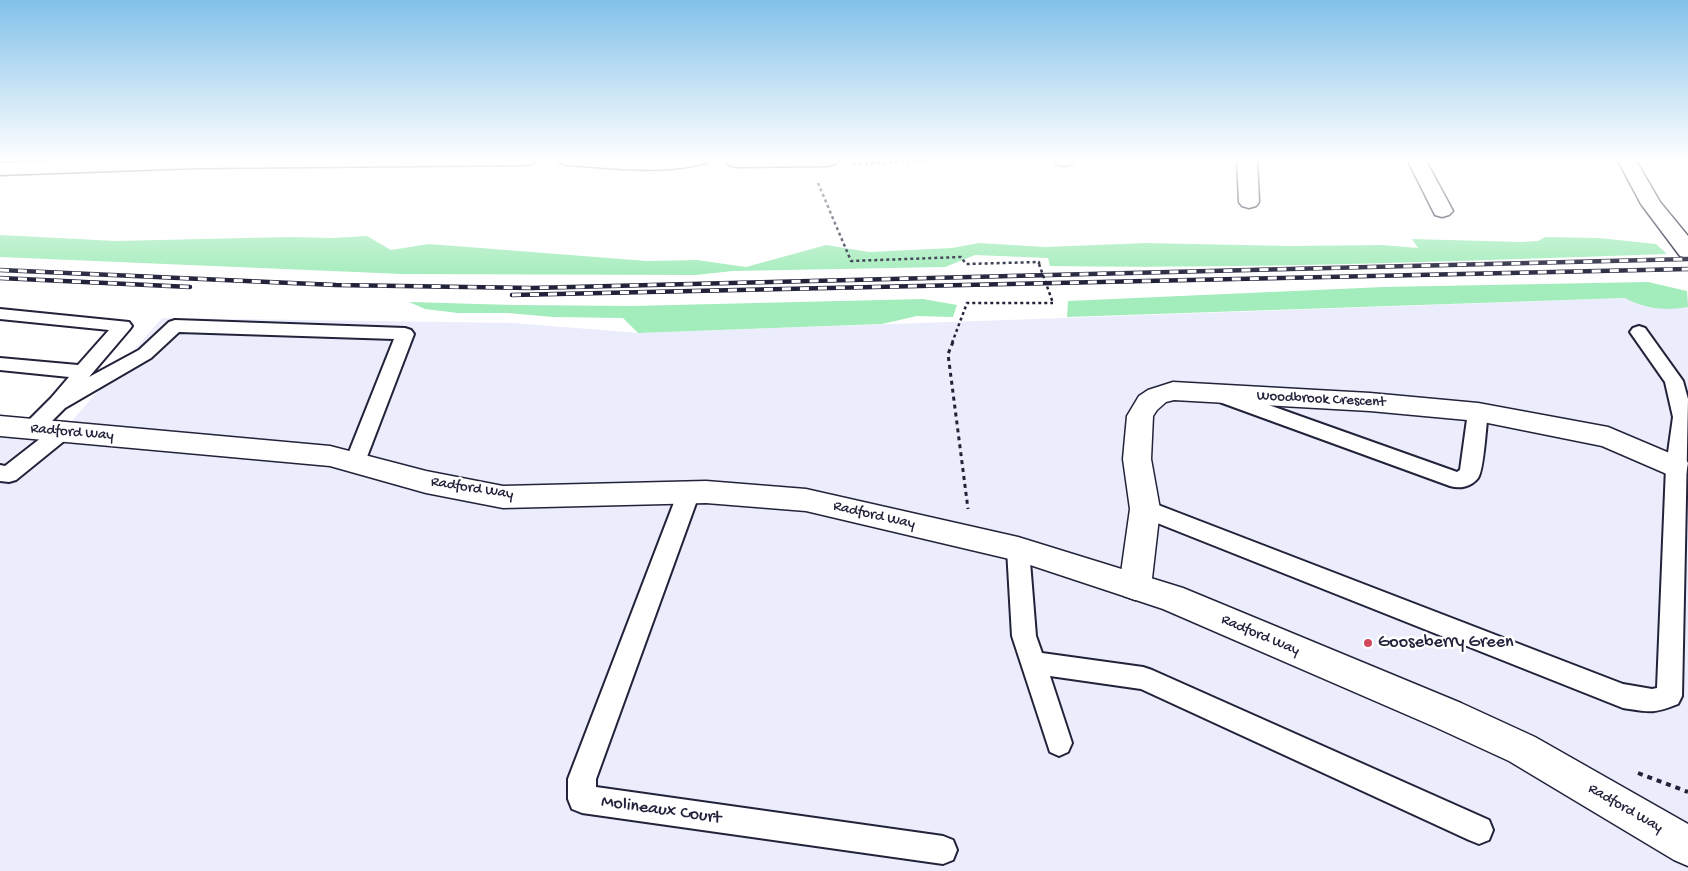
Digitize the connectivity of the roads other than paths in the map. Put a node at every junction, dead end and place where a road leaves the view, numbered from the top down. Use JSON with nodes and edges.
{"nodes":[{"id":1,"x":1436,"y":200,"type":"edge"},
{"id":2,"x":1649,"y":200,"type":"edge"},
{"id":3,"x":1442,"y":211,"type":"dead end"},
{"id":4,"x":1686,"y":248,"type":"edge"},
{"id":5,"x":0,"y":314,"type":"edge"},
{"id":6,"x":1639,"y":332,"type":"dead end"},
{"id":7,"x":0,"y":364,"type":"edge"},
{"id":8,"x":83,"y":372,"type":"junction"},
{"id":9,"x":1220,"y":394,"type":"junction"},
{"id":10,"x":58,"y":403,"type":"junction"},
{"id":11,"x":1478,"y":412,"type":"junction"},
{"id":12,"x":0,"y":426,"type":"edge"},
{"id":13,"x":32,"y":429,"type":"junction"},
{"id":14,"x":62,"y":432,"type":"junction"},
{"id":15,"x":355,"y":462,"type":"junction"},
{"id":16,"x":1676,"y":467,"type":"junction"},
{"id":17,"x":0,"y":473,"type":"edge"},
{"id":18,"x":689,"y":492,"type":"junction"},
{"id":19,"x":1146,"y":509,"type":"junction"},
{"id":20,"x":1018,"y":550,"type":"junction"},
{"id":21,"x":1135,"y":587,"type":"junction"},
{"id":22,"x":1032,"y":662,"type":"junction"},
{"id":23,"x":1059,"y":744,"type":"dead end"},
{"id":24,"x":1479,"y":830,"type":"dead end"},
{"id":25,"x":1688,"y":846,"type":"edge"},
{"id":26,"x":943,"y":850,"type":"dead end"}],
"edges":[{"from":1,"to":3,"type":"street"},
{"from":2,"to":4,"type":"street"},
{"from":5,"to":8,"type":"lane"},
{"from":6,"to":16,"type":"lane"},
{"from":7,"to":8,"type":"lane"},
{"from":8,"to":10,"type":"lane"},
{"from":9,"to":11,"type":"street","name":"Woodbrook Crescent"},
{"from":9,"to":11,"type":"lane"},
{"from":9,"to":19,"type":"street","name":"Woodbrook Crescent"},
{"from":10,"to":13,"type":"lane"},
{"from":10,"to":15,"type":"lane"},
{"from":11,"to":16,"type":"street","name":"Woodbrook Crescent"},
{"from":12,"to":13,"type":"street","name":"Radford Way"},
{"from":13,"to":14,"type":"street","name":"Radford Way"},
{"from":14,"to":15,"type":"street","name":"Radford Way"},
{"from":14,"to":17,"type":"lane"},
{"from":15,"to":18,"type":"street","name":"Radford Way"},
{"from":16,"to":19,"type":"lane"},
{"from":18,"to":20,"type":"street","name":"Radford Way"},
{"from":18,"to":26,"type":"lane","name":"Molineaux Court"},
{"from":19,"to":21,"type":"street","name":"Woodbrook Crescent"},
{"from":20,"to":21,"type":"street","name":"Radford Way"},
{"from":20,"to":22,"type":"lane"},
{"from":21,"to":25,"type":"street","name":"Radford Way"},
{"from":22,"to":23,"type":"lane"},
{"from":22,"to":24,"type":"lane"}]}
